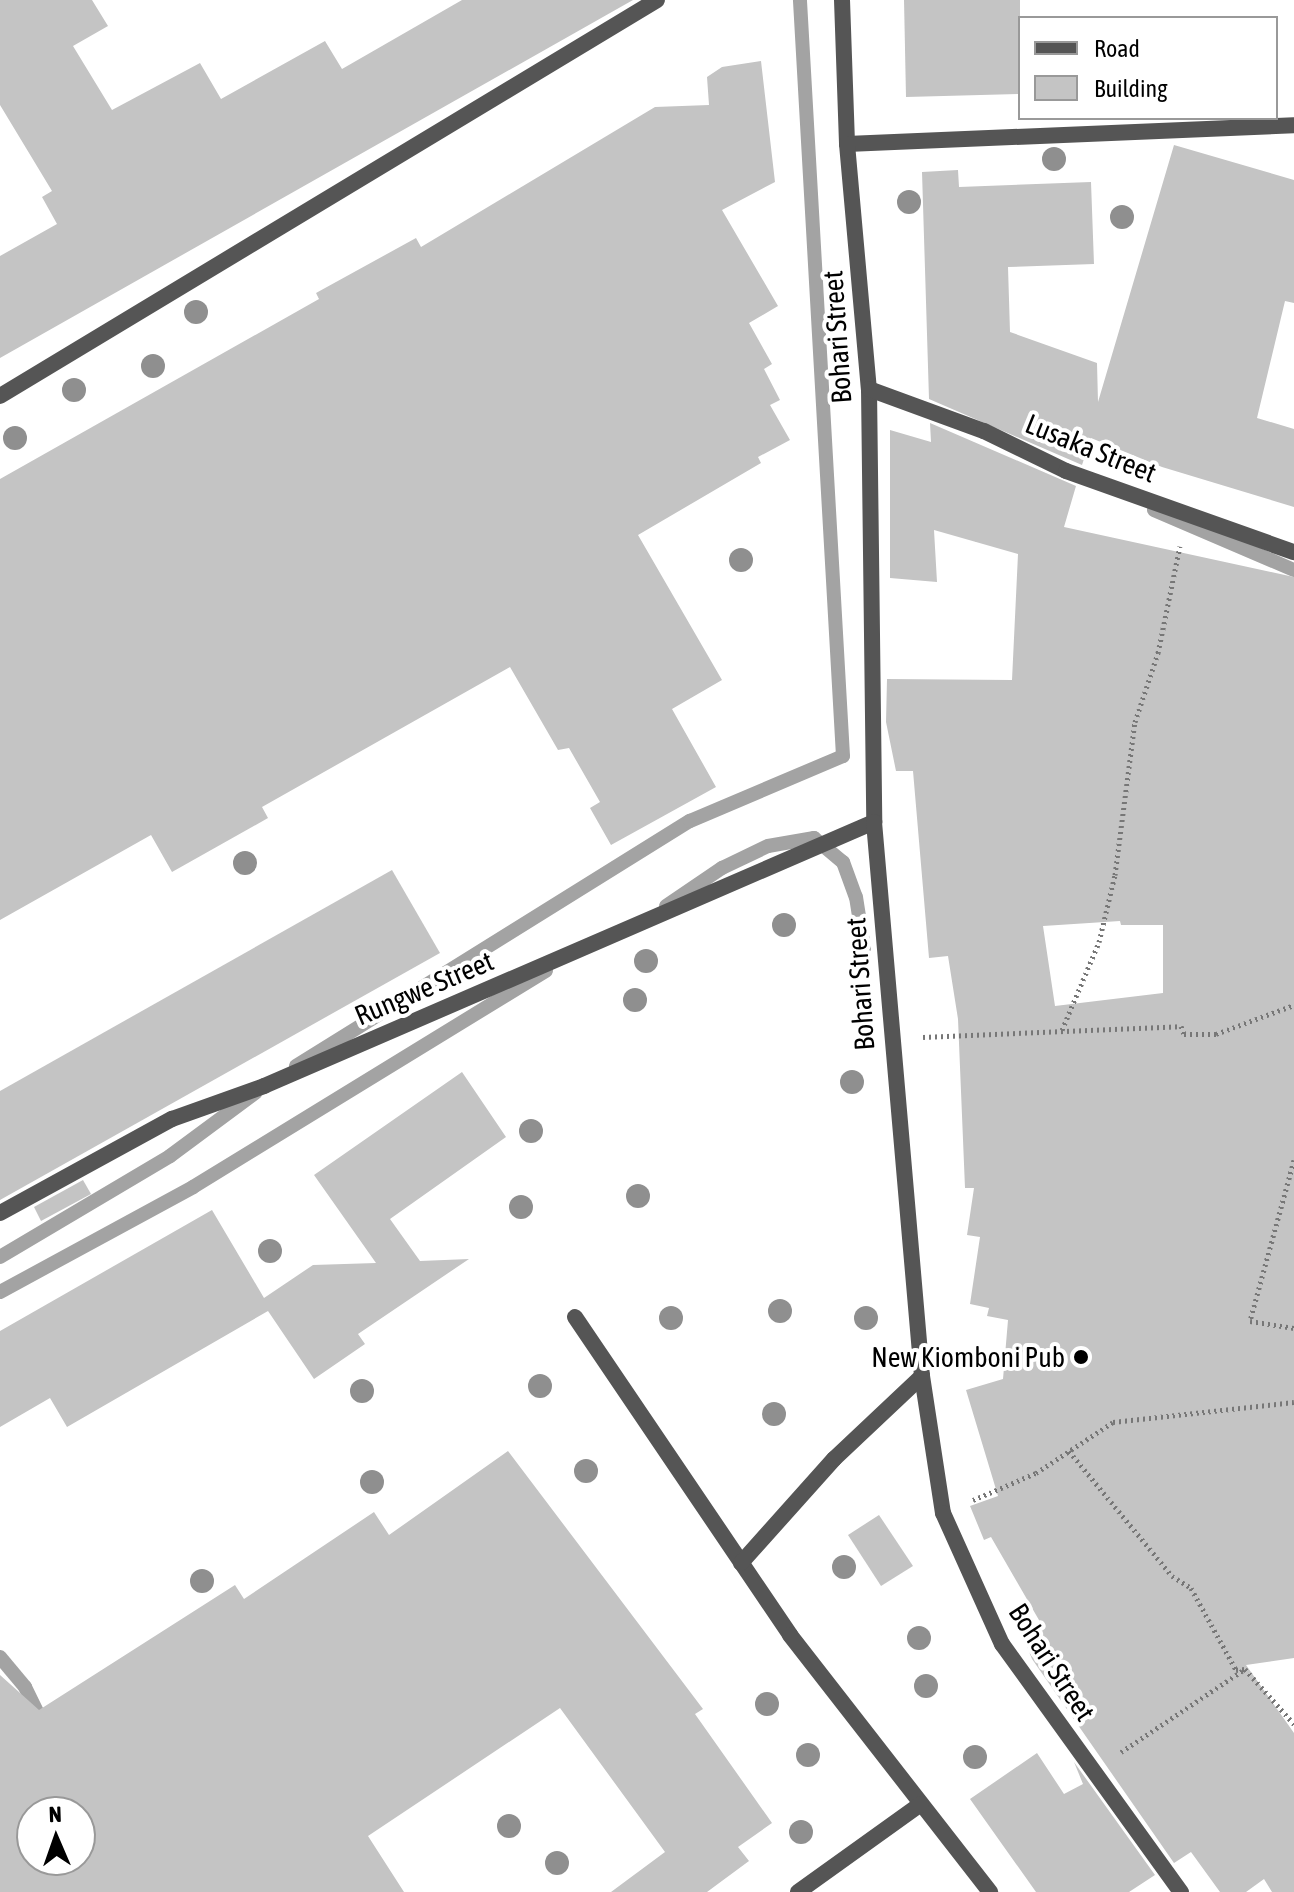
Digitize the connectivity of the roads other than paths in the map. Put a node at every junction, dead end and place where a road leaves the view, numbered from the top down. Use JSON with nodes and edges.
{"nodes":[{"id":1,"x":657,"y":0,"type":"edge"},
{"id":2,"x":842,"y":0,"type":"edge"},
{"id":3,"x":1294,"y":125,"type":"edge"},
{"id":4,"x":847,"y":144,"type":"junction"},
{"id":5,"x":869,"y":389,"type":"junction"},
{"id":6,"x":0,"y":396,"type":"edge"},
{"id":7,"x":1294,"y":552,"type":"edge"},
{"id":8,"x":874,"y":822,"type":"junction"},
{"id":9,"x":0,"y":1213,"type":"edge"},
{"id":10,"x":575,"y":1317,"type":"dead end"},
{"id":11,"x":922,"y":1376,"type":"junction"},
{"id":12,"x":741,"y":1563,"type":"junction"},
{"id":13,"x":921,"y":1804,"type":"junction"},
{"id":14,"x":798,"y":1892,"type":"edge"},
{"id":15,"x":990,"y":1892,"type":"edge"},
{"id":16,"x":1181,"y":1892,"type":"edge"}],
"edges":[{"from":1,"to":6,"type":"street"},
{"from":2,"to":4,"type":"street","name":"Bohari Street"},
{"from":3,"to":4,"type":"street"},
{"from":4,"to":5,"type":"street","name":"Bohari Street"},
{"from":5,"to":7,"type":"street","name":"Lusaka Street"},
{"from":5,"to":8,"type":"street","name":"Bohari Street"},
{"from":8,"to":9,"type":"street","name":"Rungwe Street"},
{"from":8,"to":11,"type":"street","name":"Bohari Street"},
{"from":10,"to":12,"type":"street"},
{"from":11,"to":12,"type":"street"},
{"from":11,"to":16,"type":"street","name":"Bohari Street"},
{"from":12,"to":13,"type":"street"},
{"from":13,"to":14,"type":"street"},
{"from":13,"to":15,"type":"street"}]}
